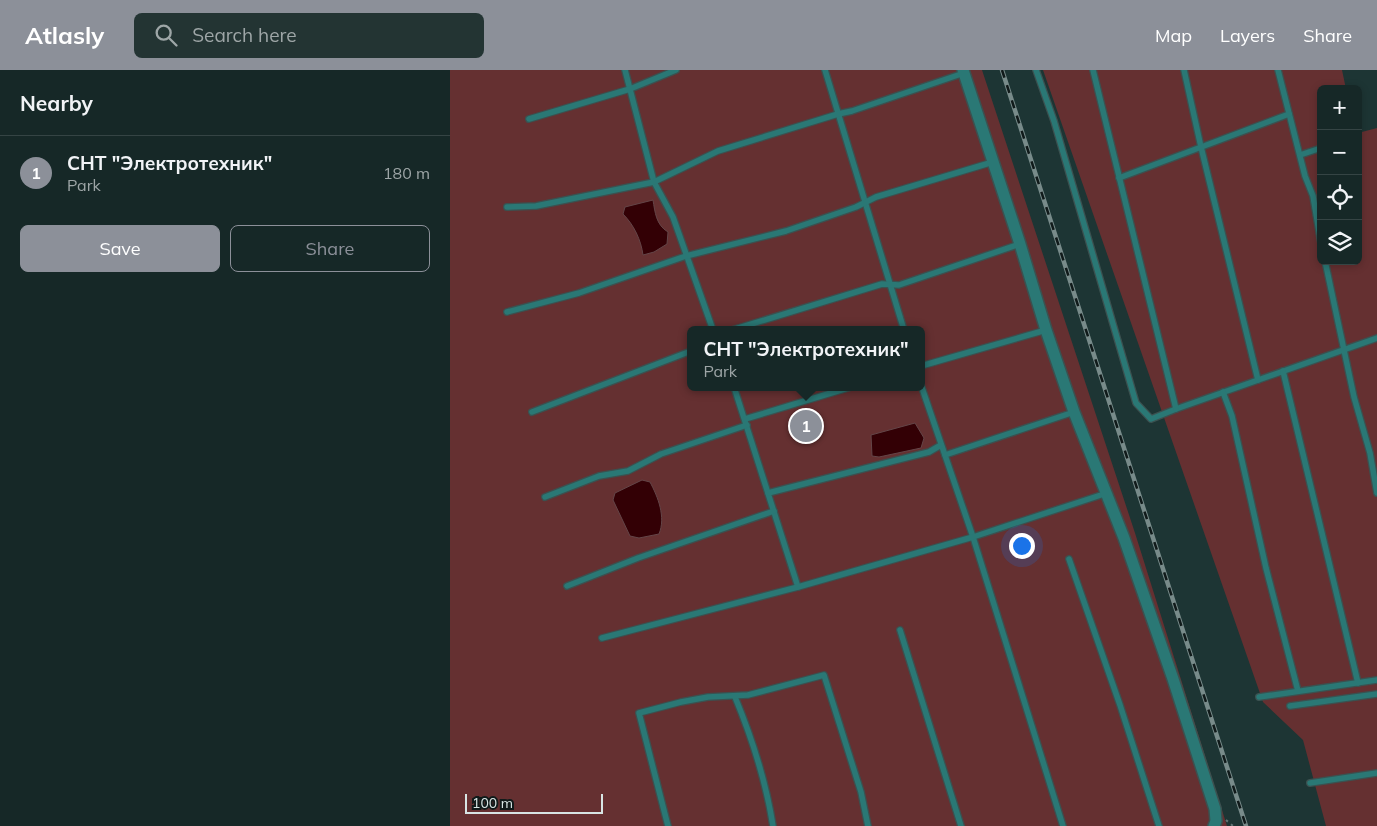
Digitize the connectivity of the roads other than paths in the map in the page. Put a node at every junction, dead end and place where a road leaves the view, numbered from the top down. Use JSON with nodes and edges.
{"nodes":[{"id":1,"x":625,"y":70,"type":"edge"},
{"id":2,"x":676,"y":70,"type":"edge"},
{"id":3,"x":825,"y":70,"type":"edge"},
{"id":4,"x":1036,"y":70,"type":"edge"},
{"id":5,"x":1093,"y":70,"type":"edge"},
{"id":6,"x":1184,"y":70,"type":"edge"},
{"id":7,"x":1278,"y":70,"type":"edge"},
{"id":8,"x":963,"y":72,"type":"edge"},
{"id":9,"x":630,"y":89,"type":"junction"},
{"id":10,"x":838,"y":114,"type":"junction"},
{"id":11,"x":1289,"y":114,"type":"junction"},
{"id":12,"x":529,"y":119,"type":"dead end"},
{"id":13,"x":1200,"y":147,"type":"junction"},
{"id":14,"x":1317,"y":149,"type":"edge"},
{"id":15,"x":1300,"y":155,"type":"junction"},
{"id":16,"x":993,"y":162,"type":"junction"},
{"id":17,"x":1119,"y":178,"type":"junction"},
{"id":18,"x":654,"y":182,"type":"junction"},
{"id":19,"x":865,"y":202,"type":"junction"},
{"id":20,"x":507,"y":207,"type":"dead end"},
{"id":21,"x":1317,"y":220,"type":"edge"},
{"id":22,"x":1020,"y":244,"type":"junction"},
{"id":23,"x":686,"y":256,"type":"junction"},
{"id":24,"x":1326,"y":265,"type":"edge"},
{"id":25,"x":890,"y":285,"type":"junction"},
{"id":26,"x":507,"y":312,"type":"dead end"},
{"id":27,"x":712,"y":326,"type":"edge"},
{"id":28,"x":745,"y":326,"type":"edge"},
{"id":29,"x":903,"y":326,"type":"edge"},
{"id":30,"x":1046,"y":330,"type":"junction"},
{"id":31,"x":1377,"y":338,"type":"edge"},
{"id":32,"x":1343,"y":350,"type":"junction"},
{"id":33,"x":687,"y":354,"type":"edge"},
{"id":34,"x":925,"y":365,"type":"edge"},
{"id":35,"x":1283,"y":371,"type":"junction"},
{"id":36,"x":1258,"y":380,"type":"junction"},
{"id":37,"x":735,"y":391,"type":"edge"},
{"id":38,"x":838,"y":391,"type":"edge"},
{"id":39,"x":923,"y":391,"type":"edge"},
{"id":40,"x":1223,"y":392,"type":"junction"},
{"id":41,"x":1176,"y":409,"type":"junction"},
{"id":42,"x":532,"y":412,"type":"dead end"},
{"id":43,"x":1074,"y":412,"type":"junction"},
{"id":44,"x":745,"y":419,"type":"junction"},
{"id":45,"x":747,"y":425,"type":"junction"},
{"id":46,"x":941,"y":445,"type":"junction"},
{"id":47,"x":945,"y":455,"type":"junction"},
{"id":48,"x":768,"y":493,"type":"junction"},
{"id":49,"x":1108,"y":493,"type":"junction"},
{"id":50,"x":1377,"y":493,"type":"edge"},
{"id":51,"x":545,"y":497,"type":"dead end"},
{"id":52,"x":774,"y":511,"type":"junction"},
{"id":53,"x":973,"y":537,"type":"junction"},
{"id":54,"x":1069,"y":559,"type":"dead end"},
{"id":55,"x":567,"y":586,"type":"dead end"},
{"id":56,"x":798,"y":587,"type":"junction"},
{"id":57,"x":900,"y":630,"type":"dead end"},
{"id":58,"x":602,"y":638,"type":"dead end"},
{"id":59,"x":1377,"y":680,"type":"edge"},
{"id":60,"x":1358,"y":683,"type":"junction"},
{"id":61,"x":1298,"y":691,"type":"junction"},
{"id":62,"x":1377,"y":694,"type":"edge"},
{"id":63,"x":735,"y":697,"type":"junction"},
{"id":64,"x":1259,"y":697,"type":"dead end"},
{"id":65,"x":1290,"y":706,"type":"dead end"},
{"id":66,"x":1377,"y":773,"type":"edge"},
{"id":67,"x":1310,"y":783,"type":"dead end"},
{"id":68,"x":1216,"y":824,"type":"edge"},
{"id":69,"x":668,"y":826,"type":"edge"},
{"id":70,"x":773,"y":826,"type":"edge"},
{"id":71,"x":868,"y":826,"type":"edge"},
{"id":72,"x":961,"y":826,"type":"edge"},
{"id":73,"x":1062,"y":826,"type":"edge"},
{"id":74,"x":1159,"y":826,"type":"edge"}],
"edges":[{"from":1,"to":9,"type":"lane"},
{"from":2,"to":9,"type":"lane"},
{"from":3,"to":10,"type":"lane"},
{"from":4,"to":41,"type":"lane"},
{"from":5,"to":17,"type":"lane"},
{"from":6,"to":13,"type":"lane"},
{"from":7,"to":11,"type":"lane"},
{"from":8,"to":10,"type":"lane"},
{"from":8,"to":16,"type":"street"},
{"from":9,"to":12,"type":"lane"},
{"from":9,"to":18,"type":"lane"},
{"from":10,"to":18,"type":"lane"},
{"from":10,"to":19,"type":"lane"},
{"from":11,"to":13,"type":"lane"},
{"from":11,"to":15,"type":"lane"},
{"from":13,"to":17,"type":"lane"},
{"from":13,"to":36,"type":"lane"},
{"from":14,"to":15,"type":"lane"},
{"from":15,"to":21,"type":"lane"},
{"from":16,"to":19,"type":"lane"},
{"from":16,"to":22,"type":"street"},
{"from":17,"to":41,"type":"lane"},
{"from":18,"to":20,"type":"lane"},
{"from":18,"to":23,"type":"lane"},
{"from":19,"to":23,"type":"lane"},
{"from":19,"to":25,"type":"lane"},
{"from":22,"to":25,"type":"lane"},
{"from":22,"to":30,"type":"street"},
{"from":23,"to":26,"type":"lane"},
{"from":23,"to":27,"type":"lane"},
{"from":24,"to":32,"type":"lane"},
{"from":25,"to":28,"type":"lane"},
{"from":25,"to":29,"type":"lane"},
{"from":30,"to":34,"type":"lane"},
{"from":30,"to":43,"type":"street"},
{"from":31,"to":32,"type":"lane"},
{"from":32,"to":35,"type":"lane"},
{"from":32,"to":50,"type":"lane"},
{"from":33,"to":42,"type":"lane"},
{"from":35,"to":36,"type":"lane"},
{"from":35,"to":60,"type":"lane"},
{"from":36,"to":40,"type":"lane"},
{"from":37,"to":44,"type":"lane"},
{"from":38,"to":44,"type":"lane"},
{"from":39,"to":46,"type":"lane"},
{"from":40,"to":41,"type":"lane"},
{"from":40,"to":61,"type":"lane"},
{"from":43,"to":47,"type":"lane"},
{"from":43,"to":49,"type":"street"},
{"from":44,"to":45,"type":"lane"},
{"from":45,"to":48,"type":"lane"},
{"from":45,"to":51,"type":"lane"},
{"from":46,"to":47,"type":"lane"},
{"from":46,"to":48,"type":"lane"},
{"from":47,"to":53,"type":"lane"},
{"from":48,"to":52,"type":"lane"},
{"from":49,"to":53,"type":"lane"},
{"from":49,"to":68,"type":"street"},
{"from":52,"to":55,"type":"lane"},
{"from":52,"to":56,"type":"lane"},
{"from":53,"to":56,"type":"lane"},
{"from":53,"to":73,"type":"lane"},
{"from":54,"to":74,"type":"lane"},
{"from":56,"to":58,"type":"lane"},
{"from":57,"to":72,"type":"lane"},
{"from":59,"to":60,"type":"lane"},
{"from":60,"to":61,"type":"lane"},
{"from":61,"to":64,"type":"lane"},
{"from":62,"to":65,"type":"lane"},
{"from":63,"to":69,"type":"lane"},
{"from":63,"to":70,"type":"lane"},
{"from":63,"to":71,"type":"lane"},
{"from":66,"to":67,"type":"lane"}]}
